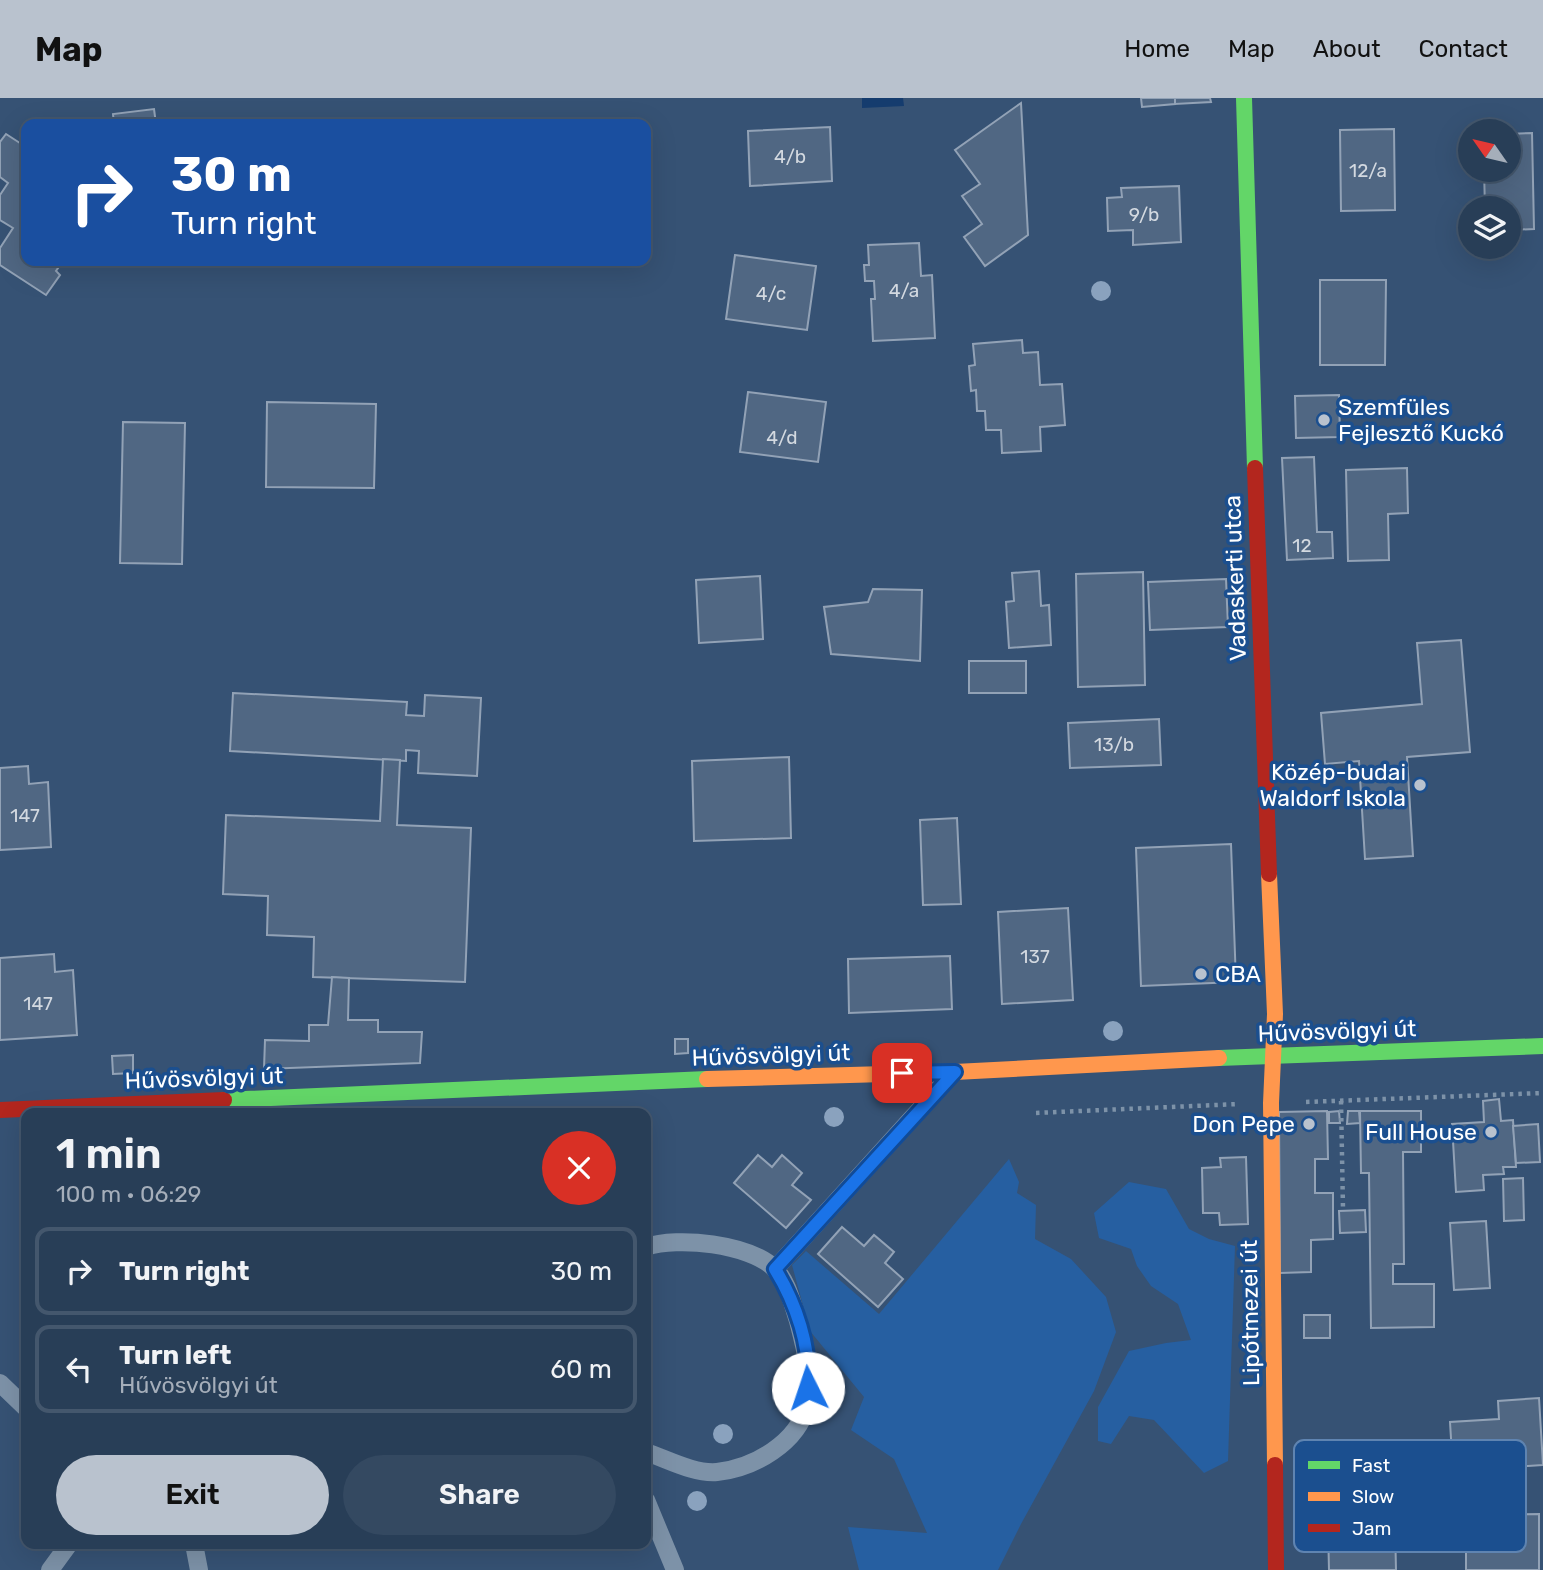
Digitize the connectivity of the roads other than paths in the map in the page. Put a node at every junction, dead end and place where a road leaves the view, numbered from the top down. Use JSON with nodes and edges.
{"nodes":[{"id":1,"x":1244,"y":98,"type":"edge"},
{"id":2,"x":1543,"y":1046,"type":"edge"},
{"id":3,"x":1273,"y":1055,"type":"junction"},
{"id":4,"x":955,"y":1072,"type":"junction"},
{"id":5,"x":45,"y":1108,"type":"edge"},
{"id":6,"x":21,"y":1109,"type":"edge"},
{"id":7,"x":0,"y":1110,"type":"edge"},
{"id":8,"x":651,"y":1245,"type":"edge"},
{"id":9,"x":775,"y":1269,"type":"junction"},
{"id":10,"x":0,"y":1383,"type":"edge"},
{"id":11,"x":21,"y":1403,"type":"edge"},
{"id":12,"x":651,"y":1453,"type":"edge"},
{"id":13,"x":651,"y":1512,"type":"edge"},
{"id":14,"x":65,"y":1549,"type":"edge"},
{"id":15,"x":195,"y":1549,"type":"edge"},
{"id":16,"x":50,"y":1570,"type":"edge"},
{"id":17,"x":199,"y":1570,"type":"edge"},
{"id":18,"x":675,"y":1570,"type":"edge"},
{"id":19,"x":1276,"y":1570,"type":"edge"}],
"edges":[{"from":1,"to":3,"type":"main road","name":"Vadaskerti utca"},
{"from":2,"to":3,"type":"main road","name":"Hűvösvölgyi út"},
{"from":3,"to":4,"type":"main road","name":"Hűvösvölgyi út"},
{"from":3,"to":19,"type":"main road","name":"Lipótmezei út"},
{"from":4,"to":5,"type":"main road","name":"Hűvösvölgyi út"},
{"from":4,"to":9,"type":"lane"},
{"from":6,"to":7,"type":"main road","name":"Hűvösvölgyi út"},
{"from":8,"to":9,"type":"lane"},
{"from":9,"to":12,"type":"lane"},
{"from":10,"to":11,"type":"lane"},
{"from":13,"to":18,"type":"lane"},
{"from":14,"to":16,"type":"lane"},
{"from":15,"to":17,"type":"lane"}]}
